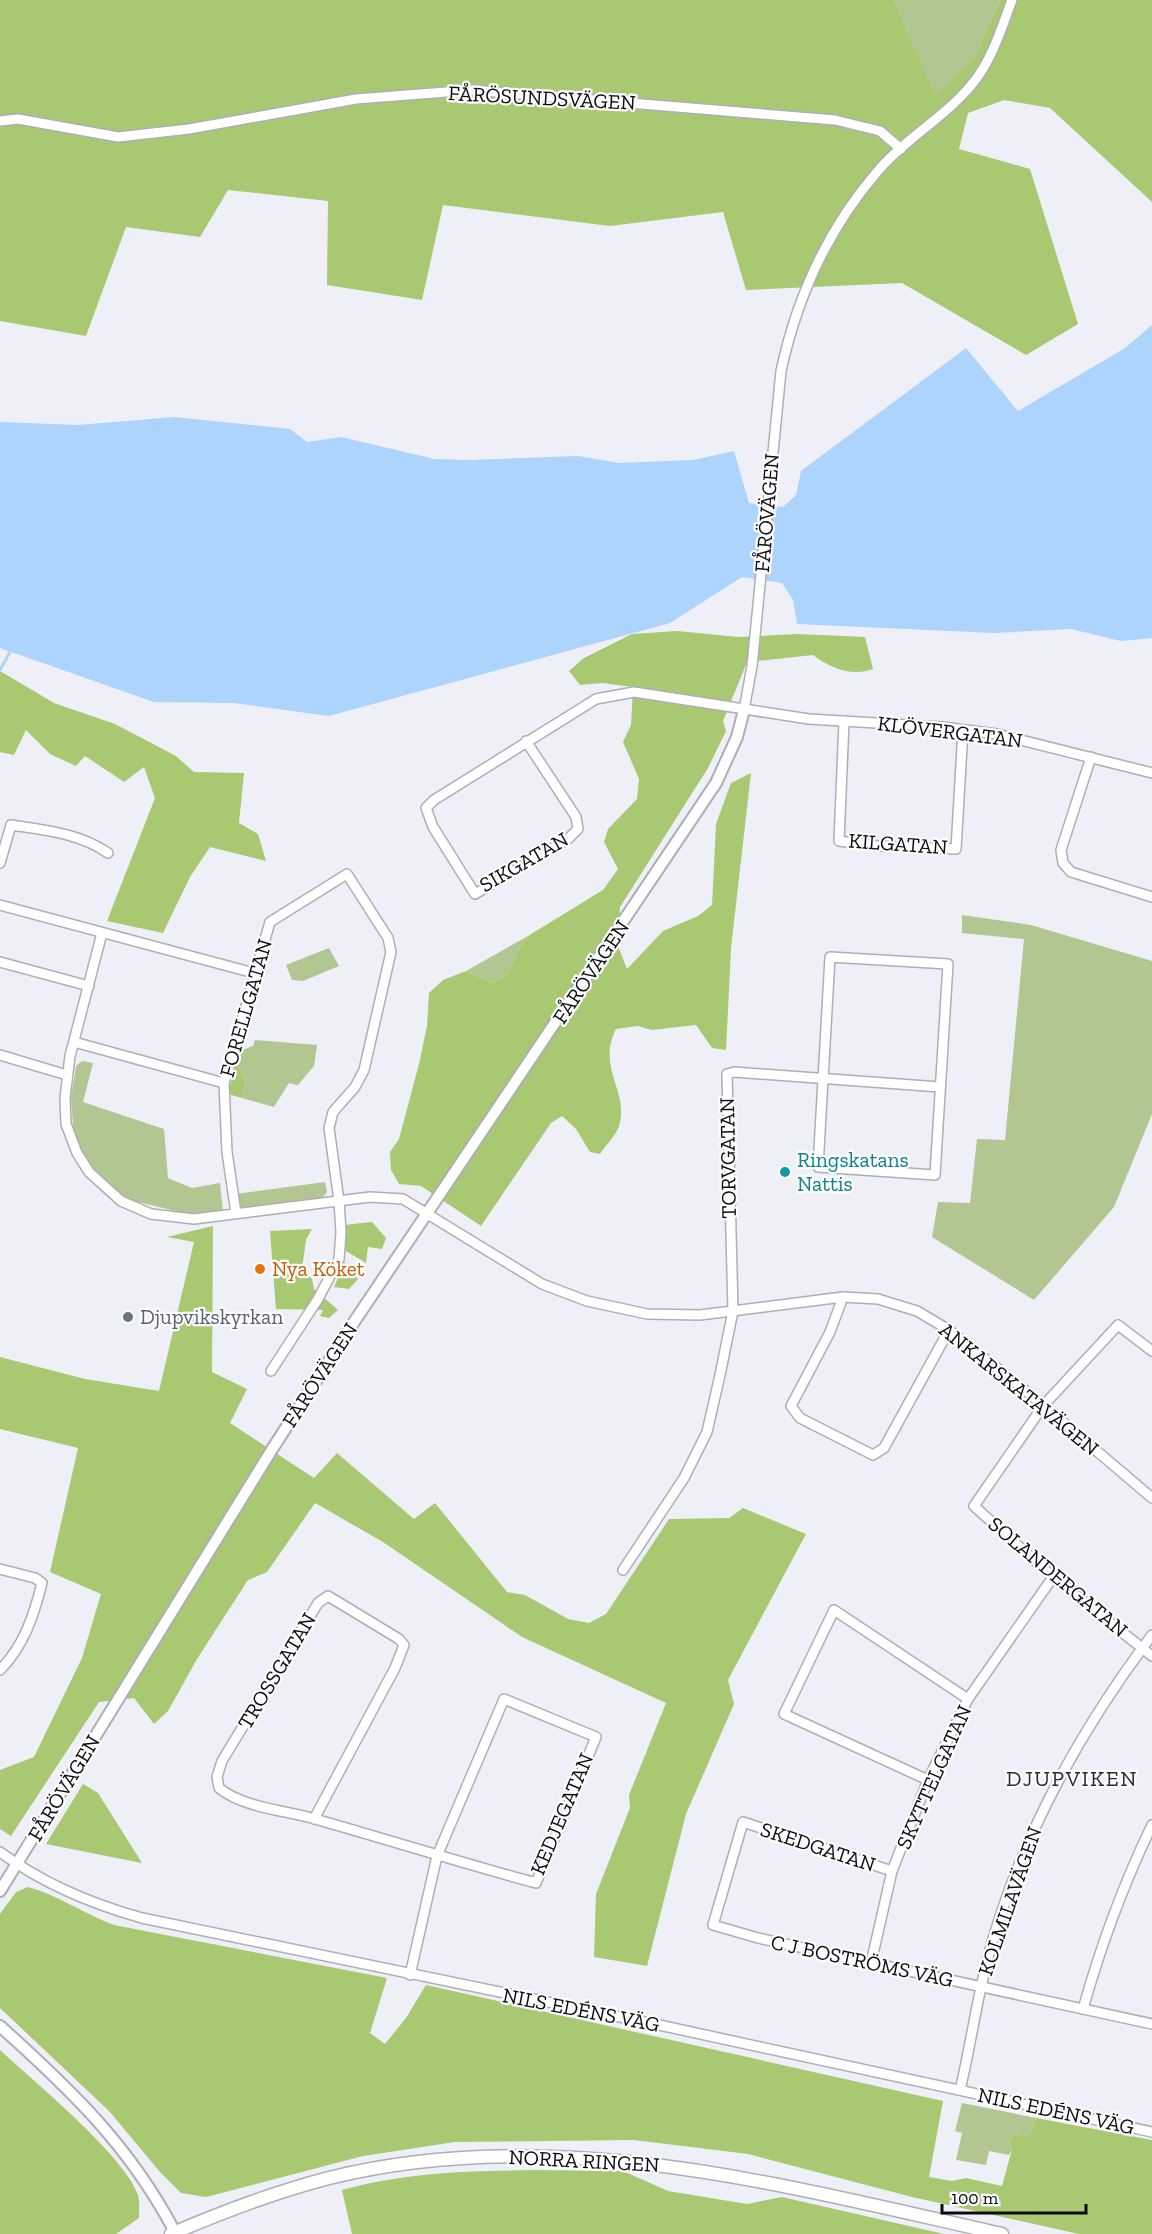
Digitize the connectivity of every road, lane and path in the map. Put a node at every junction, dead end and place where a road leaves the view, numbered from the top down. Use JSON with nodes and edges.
{"nodes":[{"id":1,"x":1012,"y":0,"type":"edge"},
{"id":2,"x":0,"y":121,"type":"edge"},
{"id":3,"x":901,"y":149,"type":"junction"},
{"id":4,"x":744,"y":710,"type":"junction"},
{"id":5,"x":844,"y":721,"type":"junction"},
{"id":6,"x":963,"y":730,"type":"junction"},
{"id":7,"x":526,"y":741,"type":"junction"},
{"id":8,"x":1091,"y":756,"type":"junction"},
{"id":9,"x":1152,"y":772,"type":"edge"},
{"id":10,"x":108,"y":853,"type":"dead end"},
{"id":11,"x":0,"y":863,"type":"edge"},
{"id":12,"x":1152,"y":897,"type":"edge"},
{"id":13,"x":0,"y":905,"type":"edge"},
{"id":14,"x":102,"y":933,"type":"junction"},
{"id":15,"x":0,"y":962,"type":"edge"},
{"id":16,"x":254,"y":973,"type":"junction"},
{"id":17,"x":89,"y":986,"type":"junction"},
{"id":18,"x":74,"y":1042,"type":"junction"},
{"id":19,"x":0,"y":1055,"type":"edge"},
{"id":20,"x":67,"y":1075,"type":"junction"},
{"id":21,"x":822,"y":1079,"type":"junction"},
{"id":22,"x":224,"y":1083,"type":"junction"},
{"id":23,"x":940,"y":1087,"type":"junction"},
{"id":24,"x":339,"y":1201,"type":"junction"},
{"id":25,"x":428,"y":1212,"type":"junction"},
{"id":26,"x":236,"y":1213,"type":"junction"},
{"id":27,"x":843,"y":1297,"type":"junction"},
{"id":28,"x":733,"y":1311,"type":"junction"},
{"id":29,"x":949,"y":1330,"type":"junction"},
{"id":30,"x":1152,"y":1351,"type":"edge"},
{"id":31,"x":271,"y":1371,"type":"dead end"},
{"id":32,"x":1043,"y":1406,"type":"junction"},
{"id":33,"x":1152,"y":1498,"type":"edge"},
{"id":34,"x":0,"y":1569,"type":"edge"},
{"id":35,"x":623,"y":1570,"type":"dead end"},
{"id":36,"x":1053,"y":1577,"type":"junction"},
{"id":37,"x":1152,"y":1635,"type":"edge"},
{"id":38,"x":1142,"y":1648,"type":"junction"},
{"id":39,"x":1152,"y":1656,"type":"edge"},
{"id":40,"x":0,"y":1670,"type":"edge"},
{"id":41,"x":968,"y":1699,"type":"junction"},
{"id":42,"x":928,"y":1780,"type":"junction"},
{"id":43,"x":314,"y":1819,"type":"junction"},
{"id":44,"x":1152,"y":1826,"type":"edge"},
{"id":45,"x":0,"y":1852,"type":"edge"},
{"id":46,"x":437,"y":1856,"type":"junction"},
{"id":47,"x":17,"y":1865,"type":"junction"},
{"id":48,"x":892,"y":1871,"type":"junction"},
{"id":49,"x":0,"y":1891,"type":"edge"},
{"id":50,"x":713,"y":1926,"type":"joint"},
{"id":51,"x":871,"y":1963,"type":"junction"},
{"id":52,"x":410,"y":1976,"type":"junction"},
{"id":53,"x":980,"y":1986,"type":"junction"},
{"id":54,"x":1083,"y":2009,"type":"junction"},
{"id":55,"x":1152,"y":2024,"type":"edge"},
{"id":56,"x":0,"y":2026,"type":"edge"},
{"id":57,"x":960,"y":2090,"type":"junction"},
{"id":58,"x":1152,"y":2132,"type":"edge"},
{"id":59,"x":174,"y":2233,"type":"edge"},
{"id":60,"x":1002,"y":2234,"type":"edge"}],
"edges":[{"from":1,"to":3,"type":"street","name":"FÅRÖVÄGEN"},
{"from":2,"to":3,"type":"street","name":"FÅRÖSUNDSVÄGEN"},
{"from":3,"to":4,"type":"street","name":"FÅRÖVÄGEN"},
{"from":4,"to":5,"type":"street","name":"KLÖVERGATAN"},
{"from":4,"to":7,"type":"street","name":"SIKGATAN"},
{"from":4,"to":25,"type":"street","name":"FÅRÖVÄGEN"},
{"from":5,"to":6,"type":"street","name":"KLÖVERGATAN"},
{"from":5,"to":6,"type":"street","name":"KILGATAN"},
{"from":6,"to":8,"type":"street","name":"KLÖVERGATAN"},
{"from":7,"to":7,"type":"street","name":"SIKGATAN"},
{"from":8,"to":9,"type":"street","name":"KLÖVERGATAN"},
{"from":8,"to":12,"type":"street"},
{"from":10,"to":11,"type":"street"},
{"from":13,"to":14,"type":"street"},
{"from":14,"to":16,"type":"street"},
{"from":14,"to":17,"type":"street","name":"ANKARSKATAVÄGEN"},
{"from":15,"to":17,"type":"street"},
{"from":16,"to":22,"type":"street","name":"FORELLGATAN"},
{"from":16,"to":24,"type":"street","name":"FORELLGATAN"},
{"from":17,"to":18,"type":"street","name":"ANKARSKATAVÄGEN"},
{"from":18,"to":20,"type":"street","name":"ANKARSKATAVÄGEN"},
{"from":18,"to":22,"type":"street"},
{"from":19,"to":20,"type":"street"},
{"from":20,"to":26,"type":"street","name":"ANKARSKATAVÄGEN"},
{"from":21,"to":23,"type":"street","name":"TORVGATAN"},
{"from":21,"to":23,"type":"street"},
{"from":21,"to":23,"type":"street"},
{"from":21,"to":28,"type":"street","name":"TORVGATAN"},
{"from":22,"to":26,"type":"street","name":"FORELLGATAN"},
{"from":24,"to":25,"type":"street","name":"ANKARSKATAVÄGEN"},
{"from":24,"to":26,"type":"street","name":"ANKARSKATAVÄGEN"},
{"from":24,"to":31,"type":"street"},
{"from":25,"to":28,"type":"street","name":"ANKARSKATAVÄGEN"},
{"from":25,"to":47,"type":"street","name":"FÅRÖVÄGEN"},
{"from":27,"to":28,"type":"street","name":"ANKARSKATAVÄGEN"},
{"from":27,"to":29,"type":"street","name":"ANKARSKATAVÄGEN"},
{"from":27,"to":29,"type":"street"},
{"from":28,"to":35,"type":"street"},
{"from":29,"to":32,"type":"street","name":"ANKARSKATAVÄGEN"},
{"from":30,"to":32,"type":"street"},
{"from":32,"to":33,"type":"street","name":"ANKARSKATAVÄGEN"},
{"from":32,"to":36,"type":"street","name":"SOLANDERGATAN"},
{"from":34,"to":40,"type":"street"},
{"from":36,"to":38,"type":"street","name":"SOLANDERGATAN"},
{"from":36,"to":41,"type":"street","name":"SKYTTELGATAN"},
{"from":37,"to":38,"type":"street","name":"KOLMILAVÄGEN"},
{"from":38,"to":39,"type":"street","name":"SOLANDERGATAN"},
{"from":38,"to":53,"type":"street","name":"KOLMILAVÄGEN"},
{"from":41,"to":42,"type":"street","name":"SKYTTELGATAN"},
{"from":41,"to":42,"type":"street"},
{"from":42,"to":48,"type":"street","name":"SKYTTELGATAN"},
{"from":43,"to":43,"type":"street","name":"TROSSGATAN"},
{"from":43,"to":46,"type":"street","name":"TROSSGATAN"},
{"from":44,"to":54,"type":"street"},
{"from":45,"to":47,"type":"street","name":"NILS EDÉNS VÄG"},
{"from":46,"to":46,"type":"street","name":"KEDJEGATAN"},
{"from":46,"to":52,"type":"street","name":"KEDJEGATAN"},
{"from":47,"to":49,"type":"street","name":"FÅRÖVÄGEN"},
{"from":47,"to":52,"type":"street","name":"NILS EDÉNS VÄG"},
{"from":48,"to":50,"type":"street","name":"SKEDGATAN"},
{"from":48,"to":51,"type":"street","name":"SKYTTELGATAN"},
{"from":50,"to":51,"type":"street","name":"C J BOSTRÖMS VÄG"},
{"from":51,"to":53,"type":"street","name":"C J BOSTRÖMS VÄG"},
{"from":52,"to":57,"type":"street","name":"NILS EDÉNS VÄG"},
{"from":53,"to":54,"type":"street","name":"C J BOSTRÖMS VÄG"},
{"from":53,"to":57,"type":"street","name":"KOLMILAVÄGEN"},
{"from":54,"to":55,"type":"street","name":"C J BOSTRÖMS VÄG"},
{"from":56,"to":59,"type":"street"},
{"from":57,"to":58,"type":"street","name":"NILS EDÉNS VÄG"},
{"from":59,"to":60,"type":"main road","name":"NORRA RINGEN"}]}
